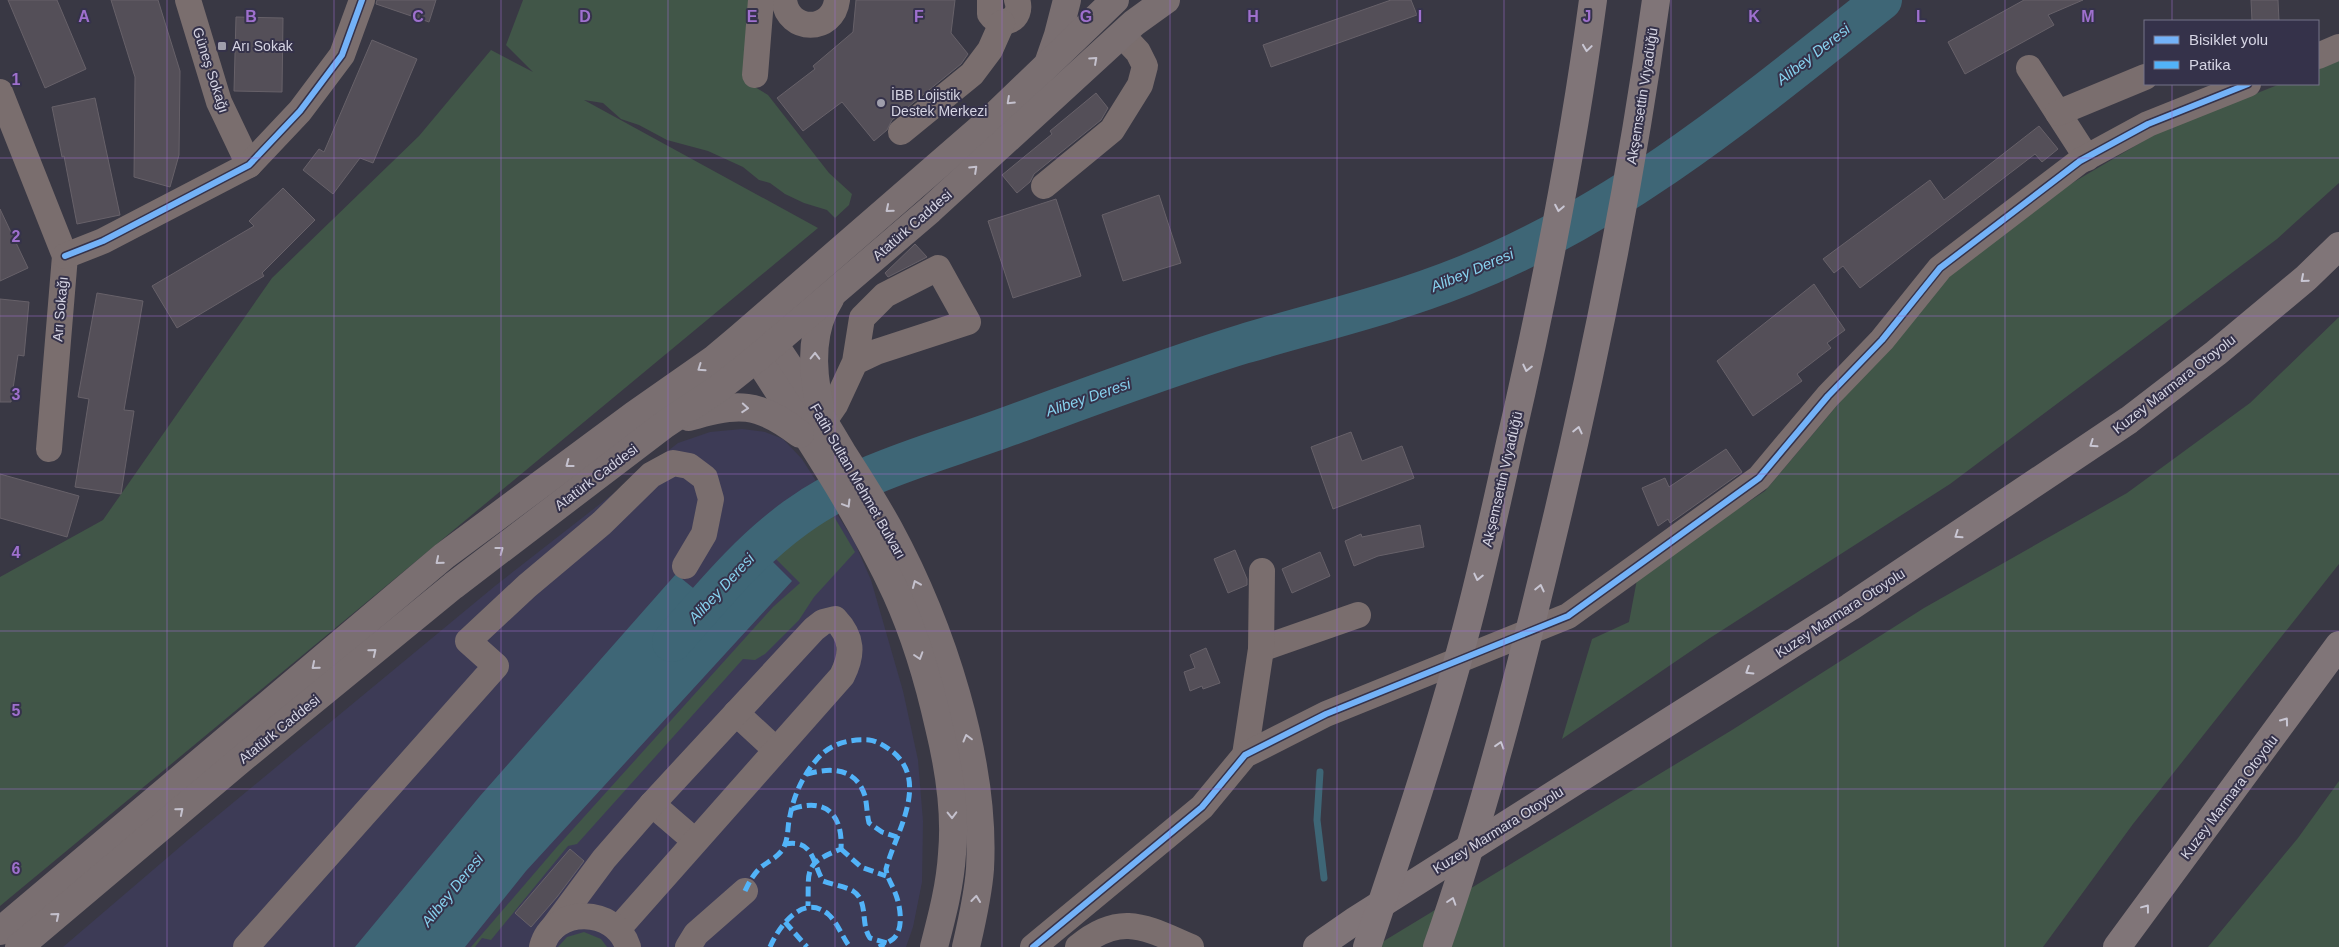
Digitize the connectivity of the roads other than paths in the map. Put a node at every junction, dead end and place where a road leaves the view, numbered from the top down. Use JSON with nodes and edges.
{"nodes":[{"id":1,"x":188,"y":0,"type":"edge"},
{"id":2,"x":362,"y":0,"type":"edge"},
{"id":3,"x":761,"y":0,"type":"edge"},
{"id":4,"x":784,"y":0,"type":"edge"},
{"id":5,"x":837,"y":0,"type":"edge"},
{"id":6,"x":1067,"y":0,"type":"edge"},
{"id":7,"x":1115,"y":0,"type":"edge"},
{"id":8,"x":1593,"y":0,"type":"edge"},
{"id":9,"x":1656,"y":0,"type":"edge"},
{"id":10,"x":1018,"y":1,"type":"edge"},
{"id":11,"x":1159,"y":2,"type":"edge"},
{"id":12,"x":996,"y":11,"type":"edge"},
{"id":13,"x":1122,"y":35,"type":"junction"},
{"id":14,"x":2339,"y":47,"type":"edge"},
{"id":15,"x":2319,"y":56,"type":"edge"},
{"id":16,"x":1046,"y":67,"type":"junction"},
{"id":17,"x":2029,"y":68,"type":"dead end"},
{"id":18,"x":755,"y":75,"type":"dead end"},
{"id":19,"x":2144,"y":77,"type":"edge"},
{"id":20,"x":2246,"y":85,"type":"edge"},
{"id":21,"x":0,"y":92,"type":"edge"},
{"id":22,"x":2058,"y":113,"type":"junction"},
{"id":23,"x":901,"y":132,"type":"dead end"},
{"id":24,"x":2087,"y":158,"type":"junction"},
{"id":25,"x":249,"y":165,"type":"junction"},
{"id":26,"x":1044,"y":186,"type":"dead end"},
{"id":27,"x":2339,"y":246,"type":"edge"},
{"id":28,"x":65,"y":256,"type":"junction"},
{"id":29,"x":832,"y":294,"type":"junction"},
{"id":30,"x":757,"y":344,"type":"junction"},
{"id":31,"x":855,"y":362,"type":"dead end"},
{"id":32,"x":664,"y":425,"type":"junction"},
{"id":33,"x":818,"y":442,"type":"junction"},
{"id":34,"x":49,"y":449,"type":"dead end"},
{"id":35,"x":881,"y":538,"type":"junction"},
{"id":36,"x":685,"y":566,"type":"dead end"},
{"id":37,"x":1262,"y":571,"type":"dead end"},
{"id":38,"x":1358,"y":615,"type":"dead end"},
{"id":39,"x":2339,"y":645,"type":"edge"},
{"id":40,"x":1261,"y":649,"type":"junction"},
{"id":41,"x":736,"y":712,"type":"junction"},
{"id":42,"x":776,"y":750,"type":"junction"},
{"id":43,"x":1245,"y":755,"type":"junction"},
{"id":44,"x":652,"y":804,"type":"junction"},
{"id":45,"x":695,"y":841,"type":"junction"},
{"id":46,"x":746,"y":890,"type":"dead end"},
{"id":47,"x":1098,"y":894,"type":"junction"},
{"id":48,"x":1116,"y":926,"type":"junction"},
{"id":49,"x":0,"y":931,"type":"edge"},
{"id":50,"x":547,"y":938,"type":"edge"},
{"id":51,"x":623,"y":938,"type":"edge"},
{"id":52,"x":19,"y":947,"type":"edge"},
{"id":53,"x":246,"y":947,"type":"edge"},
{"id":54,"x":688,"y":947,"type":"edge"},
{"id":55,"x":934,"y":947,"type":"edge"},
{"id":56,"x":966,"y":947,"type":"edge"},
{"id":57,"x":1033,"y":947,"type":"edge"},
{"id":58,"x":1078,"y":947,"type":"edge"},
{"id":59,"x":1191,"y":947,"type":"edge"},
{"id":60,"x":1317,"y":947,"type":"edge"},
{"id":61,"x":1367,"y":947,"type":"edge"},
{"id":62,"x":1437,"y":947,"type":"edge"},
{"id":63,"x":2117,"y":947,"type":"edge"}],
"edges":[{"from":1,"to":25,"type":"street","name":"Güneş Sokağı"},
{"from":2,"to":25,"type":"street"},
{"from":3,"to":18,"type":"street"},
{"from":4,"to":5,"type":"street"},
{"from":6,"to":16,"type":"main road"},
{"from":7,"to":16,"type":"main road","name":"Atatürk Caddesi"},
{"from":8,"to":61,"type":"highway","name":"Akşemsettin Viyadüğü","one_way":true,"bridge":true},
{"from":62,"to":9,"type":"highway","name":"Akşemsettin Viyadüğü","one_way":true,"bridge":true},
{"from":10,"to":12,"type":"street"},
{"from":11,"to":13,"type":"main road","name":"Atatürk Caddesi"},
{"from":12,"to":23,"type":"street"},
{"from":13,"to":26,"type":"street"},
{"from":29,"to":13,"type":"main road","name":"Atatürk Caddesi","one_way":true},
{"from":14,"to":15,"type":"street"},
{"from":16,"to":30,"type":"main road","name":"Atatürk Caddesi","one_way":true},
{"from":17,"to":22,"type":"street"},
{"from":19,"to":22,"type":"street"},
{"from":20,"to":24,"type":"street"},
{"from":21,"to":28,"type":"street","name":"Arı Sokağı"},
{"from":22,"to":24,"type":"street"},
{"from":24,"to":43,"type":"street"},
{"from":25,"to":28,"type":"street"},
{"from":27,"to":60,"type":"highway","name":"Kuzey Marmara Otoyolu","one_way":true},
{"from":28,"to":34,"type":"street","name":"Arı Sokağı"},
{"from":29,"to":30,"type":"main road","name":"Atatürk Caddesi"},
{"from":33,"to":29,"type":"main road","one_way":true},
{"from":30,"to":32,"type":"main road","name":"Atatürk Caddesi"},
{"from":30,"to":33,"type":"main road","name":"Fatih Sultan Mehmet Bulvarı"},
{"from":30,"to":49,"type":"main road","name":"Atatürk Caddesi","one_way":true},
{"from":31,"to":33,"type":"street"},
{"from":32,"to":33,"type":"main road","one_way":true},
{"from":52,"to":32,"type":"main road","name":"Atatürk Caddesi","one_way":true},
{"from":33,"to":35,"type":"main road","name":"Fatih Sultan Mehmet Bulvarı","one_way":true},
{"from":33,"to":35,"type":"main road","name":"Fatih Sultan Mehmet Bulvarı"},
{"from":35,"to":55,"type":"main road","name":"Fatih Sultan Mehmet Bulvarı","one_way":true},
{"from":56,"to":35,"type":"main road","name":"Fatih Sultan Mehmet Bulvarı","one_way":true},
{"from":36,"to":53,"type":"street"},
{"from":37,"to":40,"type":"street"},
{"from":38,"to":40,"type":"street"},
{"from":63,"to":39,"type":"highway","name":"Kuzey Marmara Otoyolu","one_way":true},
{"from":40,"to":43,"type":"street"},
{"from":41,"to":42,"type":"street"},
{"from":41,"to":42,"type":"street"},
{"from":41,"to":44,"type":"street"},
{"from":42,"to":45,"type":"street"},
{"from":43,"to":47,"type":"street"},
{"from":44,"to":45,"type":"street"},
{"from":44,"to":50,"type":"street"},
{"from":45,"to":51,"type":"street"},
{"from":46,"to":54,"type":"street"},
{"from":47,"to":48,"type":"street"},
{"from":47,"to":57,"type":"street"},
{"from":48,"to":58,"type":"street"},
{"from":48,"to":59,"type":"street"},
{"from":50,"to":51,"type":"street"}]}
